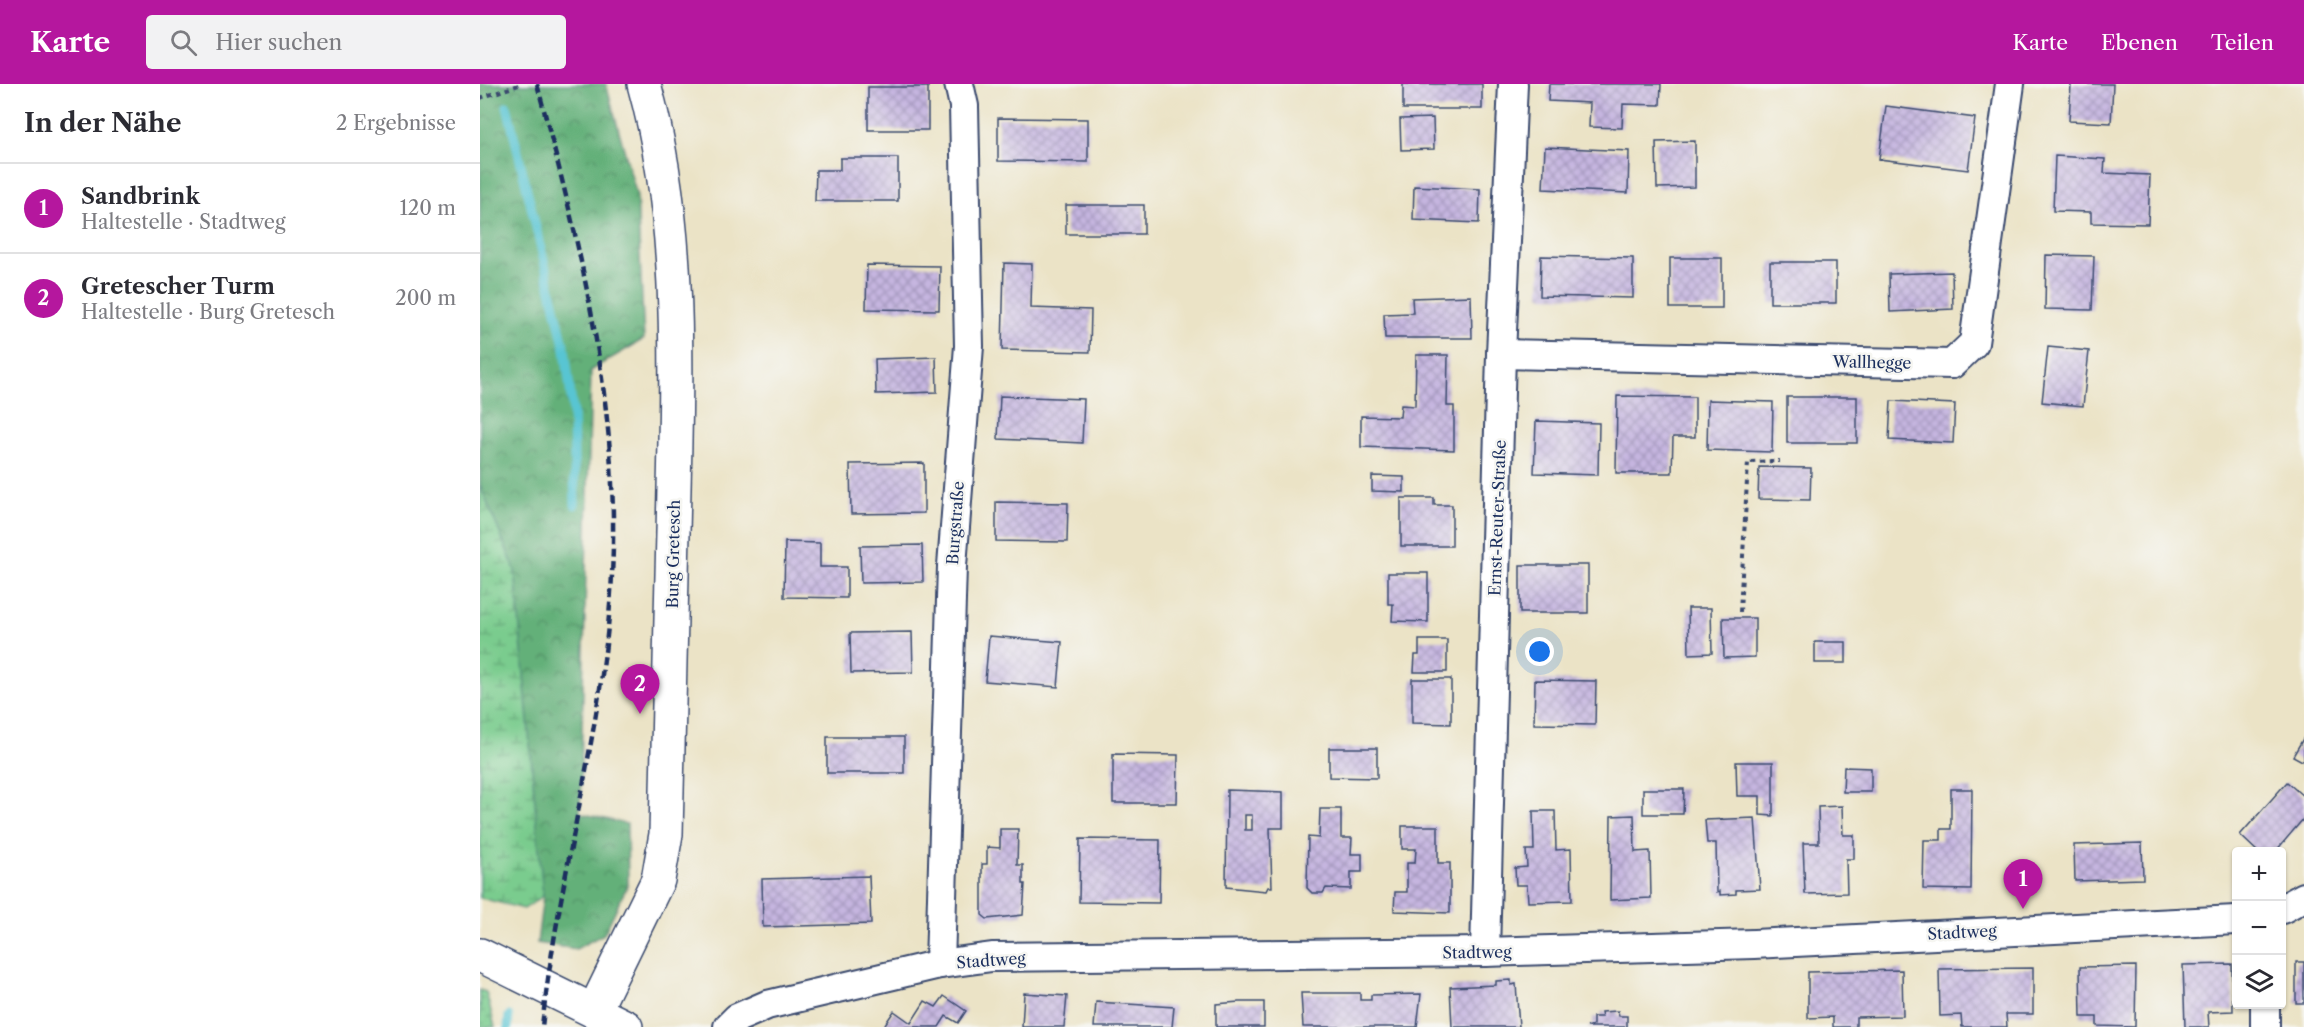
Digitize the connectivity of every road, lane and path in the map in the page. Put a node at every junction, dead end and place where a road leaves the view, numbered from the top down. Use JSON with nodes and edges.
{"nodes":[{"id":1,"x":522,"y":84,"type":"edge"},
{"id":2,"x":644,"y":84,"type":"edge"},
{"id":3,"x":959,"y":84,"type":"edge"},
{"id":4,"x":1513,"y":84,"type":"edge"},
{"id":5,"x":2010,"y":84,"type":"edge"},
{"id":6,"x":480,"y":98,"type":"edge"},
{"id":7,"x":1501,"y":354,"type":"junction"},
{"id":8,"x":1780,"y":461,"type":"dead end"},
{"id":9,"x":1740,"y":612,"type":"dead end"},
{"id":10,"x":2304,"y":897,"type":"edge"},
{"id":11,"x":2286,"y":907,"type":"edge"},
{"id":12,"x":2286,"y":919,"type":"edge"},
{"id":13,"x":2232,"y":920,"type":"edge"},
{"id":14,"x":2304,"y":920,"type":"edge"},
{"id":15,"x":1485,"y":952,"type":"junction"},
{"id":16,"x":480,"y":955,"type":"edge"},
{"id":17,"x":940,"y":964,"type":"junction"},
{"id":18,"x":2265,"y":1009,"type":"edge"},
{"id":19,"x":590,"y":1019,"type":"edge"},
{"id":20,"x":626,"y":1027,"type":"edge"},
{"id":21,"x":728,"y":1027,"type":"edge"},
{"id":22,"x":2265,"y":1027,"type":"edge"}],
"edges":[{"from":1,"to":6,"type":"path"},
{"from":2,"to":19,"type":"street","name":"Burg Gretesch"},
{"from":3,"to":17,"type":"street","name":"Burgstraße"},
{"from":4,"to":7,"type":"street","name":"Ernst-Reuter-Straße"},
{"from":5,"to":7,"type":"street","name":"Wallhegge"},
{"from":7,"to":15,"type":"street","name":"Ernst-Reuter-Straße"},
{"from":8,"to":9,"type":"path"},
{"from":10,"to":11,"type":"street"},
{"from":12,"to":14,"type":"street"},
{"from":13,"to":15,"type":"street","name":"Stadtweg"},
{"from":15,"to":17,"type":"street","name":"Stadtweg"},
{"from":16,"to":19,"type":"street"},
{"from":17,"to":21,"type":"street","name":"Stadtweg"},
{"from":18,"to":22,"type":"street"},
{"from":19,"to":20,"type":"street"}]}
